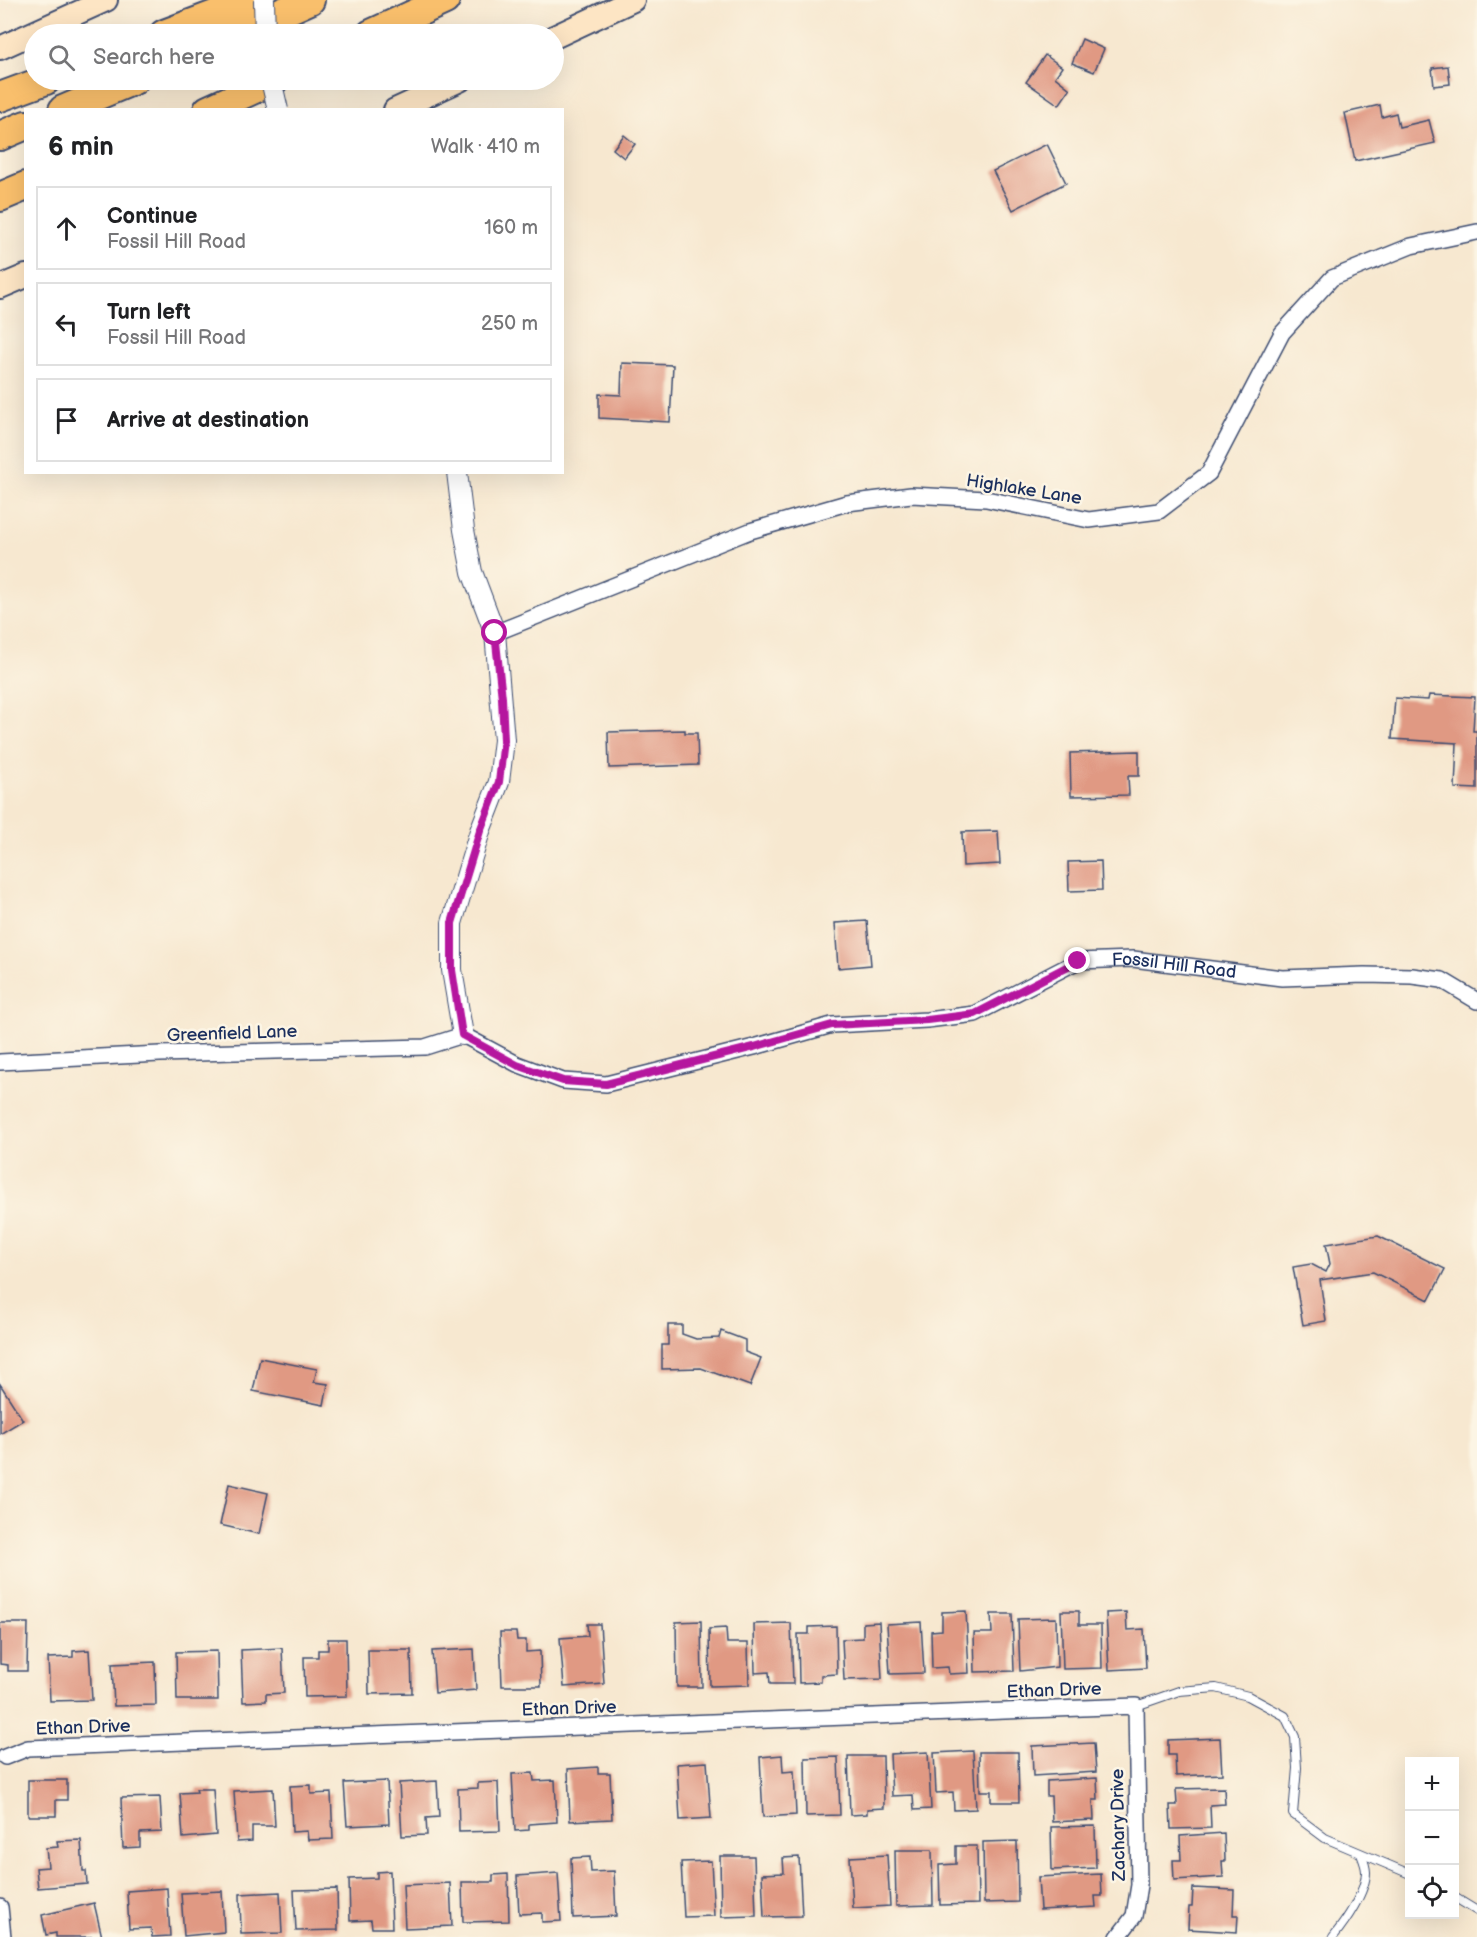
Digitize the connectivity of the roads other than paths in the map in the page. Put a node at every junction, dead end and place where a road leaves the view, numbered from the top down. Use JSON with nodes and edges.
{"nodes":[{"id":1,"x":106,"y":0,"type":"edge"},
{"id":2,"x":254,"y":0,"type":"edge"},
{"id":3,"x":264,"y":0,"type":"edge"},
{"id":4,"x":310,"y":0,"type":"edge"},
{"id":5,"x":445,"y":0,"type":"edge"},
{"id":6,"x":633,"y":0,"type":"edge"},
{"id":7,"x":53,"y":24,"type":"edge"},
{"id":8,"x":190,"y":24,"type":"edge"},
{"id":9,"x":256,"y":24,"type":"edge"},
{"id":10,"x":265,"y":24,"type":"edge"},
{"id":11,"x":393,"y":24,"type":"edge"},
{"id":12,"x":564,"y":32,"type":"edge"},
{"id":13,"x":24,"y":37,"type":"edge"},
{"id":14,"x":0,"y":48,"type":"edge"},
{"id":15,"x":24,"y":88,"type":"edge"},
{"id":16,"x":110,"y":90,"type":"edge"},
{"id":17,"x":251,"y":90,"type":"edge"},
{"id":18,"x":274,"y":90,"type":"edge"},
{"id":19,"x":438,"y":90,"type":"edge"},
{"id":20,"x":0,"y":97,"type":"edge"},
{"id":21,"x":68,"y":108,"type":"edge"},
{"id":22,"x":212,"y":108,"type":"edge"},
{"id":23,"x":278,"y":108,"type":"edge"},
{"id":24,"x":399,"y":108,"type":"edge"},
{"id":25,"x":24,"y":126,"type":"edge"},
{"id":26,"x":0,"y":136,"type":"edge"},
{"id":27,"x":24,"y":187,"type":"edge"},
{"id":28,"x":0,"y":197,"type":"edge"},
{"id":29,"x":1477,"y":232,"type":"edge"},
{"id":30,"x":24,"y":277,"type":"edge"},
{"id":31,"x":0,"y":287,"type":"edge"},
{"id":32,"x":457,"y":474,"type":"edge"},
{"id":33,"x":495,"y":633,"type":"junction"},
{"id":34,"x":1477,"y":1001,"type":"edge"},
{"id":35,"x":462,"y":1035,"type":"junction"},
{"id":36,"x":0,"y":1062,"type":"edge"},
{"id":37,"x":1136,"y":1706,"type":"junction"},
{"id":38,"x":2,"y":1757,"type":"edge"},
{"id":39,"x":1361,"y":1854,"type":"junction"},
{"id":40,"x":1405,"y":1872,"type":"edge"},
{"id":41,"x":1459,"y":1900,"type":"edge"},
{"id":42,"x":0,"y":1907,"type":"edge"},
{"id":43,"x":1477,"y":1911,"type":"edge"},
{"id":44,"x":3,"y":1937,"type":"edge"},
{"id":45,"x":1118,"y":1937,"type":"edge"},
{"id":46,"x":1333,"y":1937,"type":"edge"}],
"edges":[{"from":1,"to":7,"type":"main road"},
{"from":2,"to":8,"type":"highway"},
{"from":3,"to":10,"type":"street","bridge":true},
{"from":4,"to":9,"type":"highway"},
{"from":5,"to":11,"type":"highway"},
{"from":6,"to":12,"type":"main road"},
{"from":13,"to":14,"type":"main road"},
{"from":15,"to":20,"type":"highway"},
{"from":16,"to":21,"type":"highway"},
{"from":17,"to":22,"type":"highway"},
{"from":18,"to":23,"type":"street","bridge":true},
{"from":19,"to":24,"type":"main road"},
{"from":25,"to":26,"type":"highway"},
{"from":27,"to":28,"type":"highway"},
{"from":29,"to":33,"type":"street","name":"Highlake Lane"},
{"from":30,"to":31,"type":"main road"},
{"from":32,"to":33,"type":"street"},
{"from":33,"to":35,"type":"street"},
{"from":34,"to":35,"type":"street","name":"Fossil Hill Road"},
{"from":35,"to":36,"type":"street","name":"Greenfield Lane"},
{"from":37,"to":38,"type":"street","name":"Ethan Drive"},
{"from":37,"to":39,"type":"lane"},
{"from":37,"to":45,"type":"street","name":"Zachary Drive"},
{"from":39,"to":40,"type":"lane"},
{"from":39,"to":46,"type":"lane"},
{"from":41,"to":43,"type":"lane"},
{"from":42,"to":44,"type":"street"}]}
